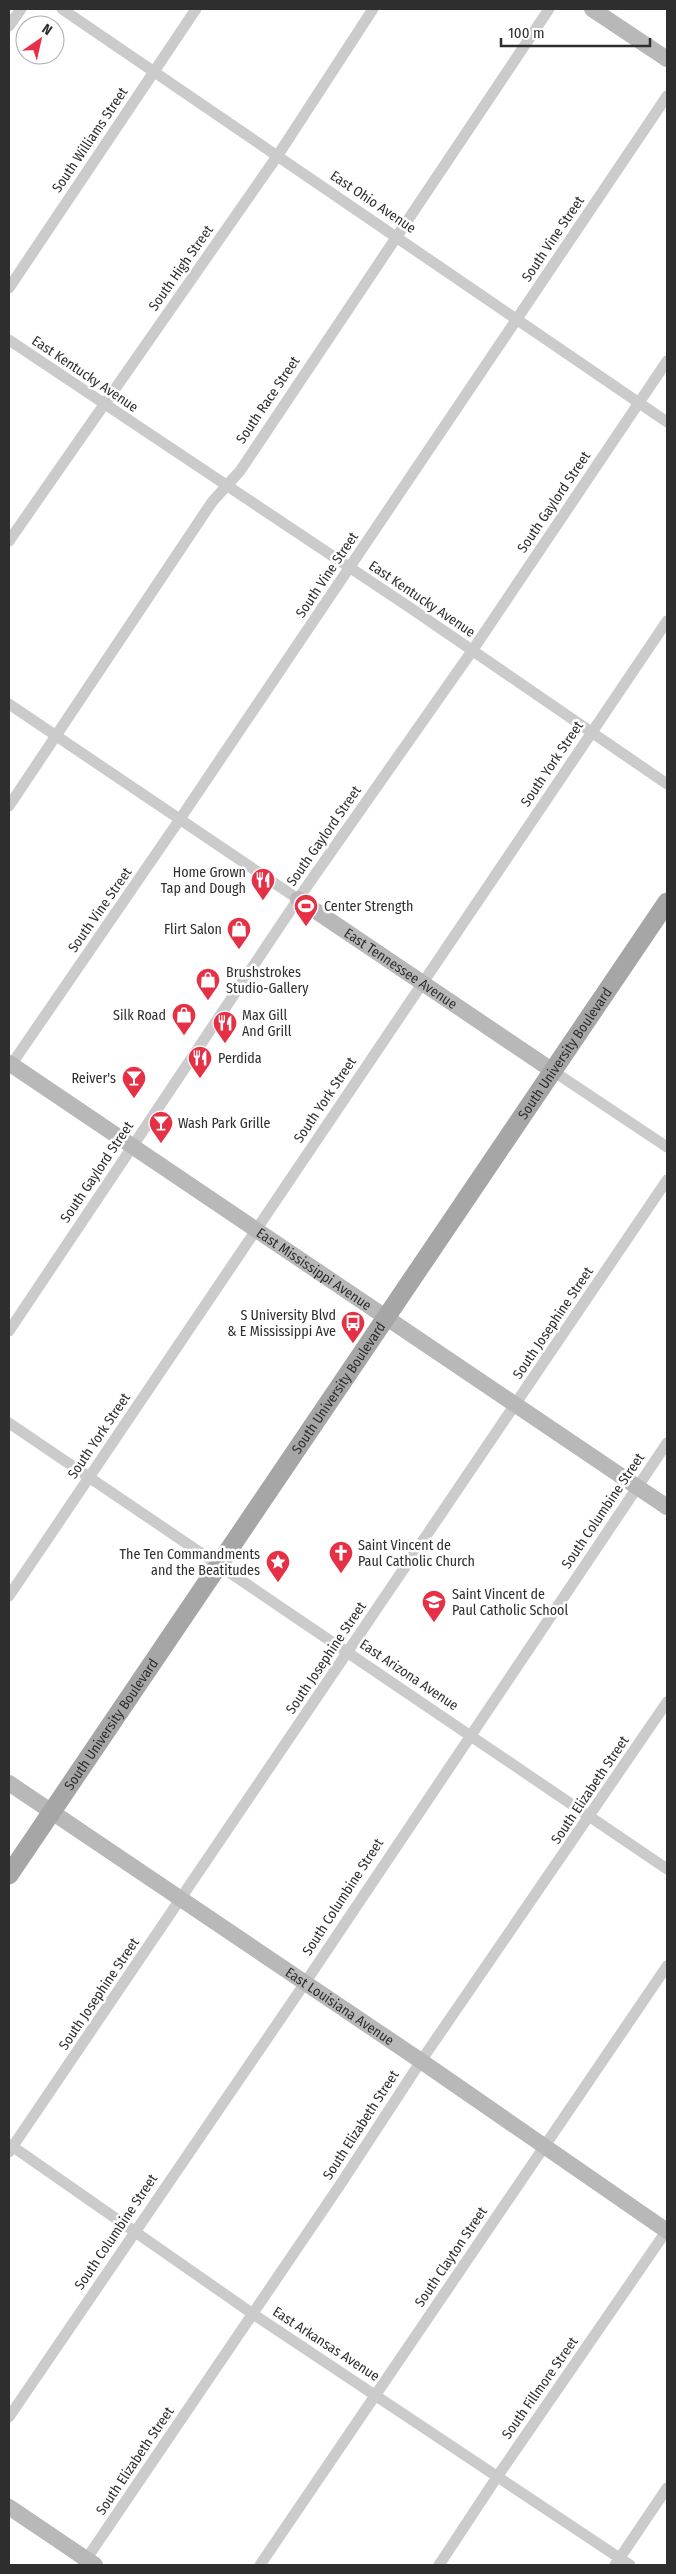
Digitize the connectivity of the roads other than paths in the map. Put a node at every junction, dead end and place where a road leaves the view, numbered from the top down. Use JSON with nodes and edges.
{"nodes":[{"id":1,"x":21,"y":9,"type":"edge"},
{"id":2,"x":62,"y":9,"type":"edge"},
{"id":3,"x":196,"y":9,"type":"edge"},
{"id":4,"x":373,"y":9,"type":"edge"},
{"id":5,"x":549,"y":9,"type":"edge"},
{"id":6,"x":592,"y":9,"type":"edge"},
{"id":7,"x":9,"y":26,"type":"edge"},
{"id":8,"x":667,"y":59,"type":"edge"},
{"id":9,"x":155,"y":70,"type":"junction"},
{"id":10,"x":667,"y":96,"type":"edge"},
{"id":11,"x":278,"y":154,"type":"junction"},
{"id":12,"x":396,"y":236,"type":"junction"},
{"id":13,"x":9,"y":288,"type":"edge"},
{"id":14,"x":518,"y":318,"type":"junction"},
{"id":15,"x":9,"y":340,"type":"edge"},
{"id":16,"x":667,"y":360,"type":"edge"},
{"id":17,"x":639,"y":402,"type":"junction"},
{"id":18,"x":104,"y":405,"type":"junction"},
{"id":19,"x":667,"y":422,"type":"edge"},
{"id":20,"x":226,"y":486,"type":"junction"},
{"id":21,"x":9,"y":541,"type":"edge"},
{"id":22,"x":350,"y":568,"type":"junction"},
{"id":23,"x":667,"y":621,"type":"edge"},
{"id":24,"x":472,"y":651,"type":"junction"},
{"id":25,"x":9,"y":704,"type":"edge"},
{"id":26,"x":592,"y":732,"type":"junction"},
{"id":27,"x":56,"y":736,"type":"junction"},
{"id":28,"x":667,"y":784,"type":"edge"},
{"id":29,"x":9,"y":806,"type":"edge"},
{"id":30,"x":180,"y":819,"type":"junction"},
{"id":31,"x":298,"y":900,"type":"junction"},
{"id":32,"x":667,"y":902,"type":"edge"},
{"id":33,"x":423,"y":983,"type":"junction"},
{"id":34,"x":10,"y":1065,"type":"edge"},
{"id":35,"x":554,"y":1071,"type":"junction"},
{"id":36,"x":132,"y":1147,"type":"junction"},
{"id":37,"x":667,"y":1147,"type":"edge"},
{"id":38,"x":667,"y":1180,"type":"edge"},
{"id":39,"x":256,"y":1230,"type":"junction"},
{"id":40,"x":387,"y":1318,"type":"junction"},
{"id":41,"x":9,"y":1331,"type":"edge"},
{"id":42,"x":516,"y":1405,"type":"junction"},
{"id":43,"x":9,"y":1423,"type":"edge"},
{"id":44,"x":667,"y":1442,"type":"edge"},
{"id":45,"x":90,"y":1478,"type":"junction"},
{"id":46,"x":637,"y":1486,"type":"junction"},
{"id":47,"x":667,"y":1507,"type":"edge"},
{"id":48,"x":219,"y":1566,"type":"junction"},
{"id":49,"x":9,"y":1596,"type":"edge"},
{"id":50,"x":348,"y":1652,"type":"junction"},
{"id":51,"x":667,"y":1702,"type":"edge"},
{"id":52,"x":470,"y":1735,"type":"junction"},
{"id":53,"x":9,"y":1783,"type":"edge"},
{"id":54,"x":51,"y":1812,"type":"junction"},
{"id":55,"x":590,"y":1817,"type":"junction"},
{"id":56,"x":667,"y":1869,"type":"edge"},
{"id":57,"x":9,"y":1875,"type":"edge"},
{"id":58,"x":182,"y":1900,"type":"junction"},
{"id":59,"x":667,"y":1966,"type":"edge"},
{"id":60,"x":305,"y":1983,"type":"junction"},
{"id":61,"x":421,"y":2061,"type":"junction"},
{"id":62,"x":545,"y":2146,"type":"junction"},
{"id":63,"x":10,"y":2148,"type":"edge"},
{"id":64,"x":667,"y":2231,"type":"edge"},
{"id":65,"x":135,"y":2232,"type":"junction"},
{"id":66,"x":253,"y":2314,"type":"junction"},
{"id":67,"x":377,"y":2395,"type":"junction"},
{"id":68,"x":9,"y":2417,"type":"edge"},
{"id":69,"x":497,"y":2477,"type":"junction"},
{"id":70,"x":667,"y":2488,"type":"edge"},
{"id":71,"x":9,"y":2507,"type":"edge"},
{"id":72,"x":618,"y":2562,"type":"edge"},
{"id":73,"x":88,"y":2563,"type":"edge"},
{"id":74,"x":260,"y":2565,"type":"edge"},
{"id":75,"x":439,"y":2565,"type":"edge"},
{"id":76,"x":630,"y":2565,"type":"edge"}],
"edges":[{"from":1,"to":7,"type":"street"},
{"from":2,"to":9,"type":"street","name":"East Ohio Avenue"},
{"from":3,"to":9,"type":"street","name":"South Williams Street"},
{"from":4,"to":11,"type":"street","name":"South High Street"},
{"from":5,"to":12,"type":"street","name":"South Race Street"},
{"from":6,"to":8,"type":"street"},
{"from":9,"to":11,"type":"street","name":"East Ohio Avenue"},
{"from":9,"to":13,"type":"street","name":"South Williams Street"},
{"from":10,"to":14,"type":"street","name":"South Vine Street"},
{"from":11,"to":12,"type":"street","name":"East Ohio Avenue"},
{"from":11,"to":18,"type":"street","name":"South High Street"},
{"from":12,"to":14,"type":"street","name":"East Ohio Avenue"},
{"from":12,"to":20,"type":"street","name":"South Race Street"},
{"from":14,"to":17,"type":"street","name":"East Ohio Avenue"},
{"from":14,"to":22,"type":"street","name":"South Vine Street"},
{"from":15,"to":18,"type":"street","name":"East Kentucky Avenue"},
{"from":16,"to":17,"type":"street","name":"South Gaylord Street"},
{"from":17,"to":19,"type":"street","name":"East Ohio Avenue"},
{"from":17,"to":24,"type":"street","name":"South Gaylord Street"},
{"from":18,"to":20,"type":"street","name":"East Kentucky Avenue"},
{"from":18,"to":21,"type":"street","name":"South High Street"},
{"from":20,"to":22,"type":"street","name":"East Kentucky Avenue"},
{"from":20,"to":27,"type":"street","name":"South Race Street"},
{"from":22,"to":24,"type":"street","name":"East Kentucky Avenue"},
{"from":22,"to":30,"type":"street","name":"South Vine Street"},
{"from":23,"to":26,"type":"street","name":"South York Street"},
{"from":24,"to":26,"type":"street","name":"East Kentucky Avenue"},
{"from":24,"to":31,"type":"street","name":"South Gaylord Street"},
{"from":25,"to":27,"type":"street","name":"East Tennessee Avenue"},
{"from":26,"to":28,"type":"street","name":"East Kentucky Avenue"},
{"from":26,"to":33,"type":"street","name":"South York Street"},
{"from":27,"to":29,"type":"street","name":"South Race Street"},
{"from":27,"to":30,"type":"street","name":"East Tennessee Avenue"},
{"from":30,"to":31,"type":"street","name":"East Tennessee Avenue"},
{"from":30,"to":34,"type":"street","name":"South Vine Street"},
{"from":31,"to":33,"type":"street","name":"East Tennessee Avenue"},
{"from":31,"to":36,"type":"street","name":"South Gaylord Street"},
{"from":32,"to":35,"type":"main road","name":"South University Boulevard"},
{"from":33,"to":35,"type":"street","name":"East Tennessee Avenue"},
{"from":33,"to":39,"type":"street","name":"South York Street"},
{"from":34,"to":36,"type":"street","name":"East Mississippi Avenue"},
{"from":35,"to":37,"type":"street","name":"East Tennessee Avenue"},
{"from":35,"to":40,"type":"main road","name":"South University Boulevard"},
{"from":36,"to":39,"type":"street","name":"East Mississippi Avenue"},
{"from":36,"to":41,"type":"street","name":"South Gaylord Street"},
{"from":38,"to":42,"type":"street","name":"South Josephine Street"},
{"from":39,"to":40,"type":"street","name":"East Mississippi Avenue"},
{"from":39,"to":45,"type":"street","name":"South York Street"},
{"from":40,"to":42,"type":"street","name":"East Mississippi Avenue"},
{"from":40,"to":48,"type":"main road","name":"South University Boulevard"},
{"from":42,"to":46,"type":"street","name":"East Mississippi Avenue"},
{"from":42,"to":50,"type":"street","name":"South Josephine Street"},
{"from":43,"to":45,"type":"street","name":"East Arizona Avenue"},
{"from":44,"to":46,"type":"street","name":"South Columbine Street"},
{"from":45,"to":48,"type":"street","name":"East Arizona Avenue"},
{"from":45,"to":49,"type":"street","name":"South York Street"},
{"from":46,"to":47,"type":"street","name":"East Mississippi Avenue"},
{"from":46,"to":52,"type":"street","name":"South Columbine Street"},
{"from":48,"to":50,"type":"street","name":"East Arizona Avenue"},
{"from":48,"to":54,"type":"main road","name":"South University Boulevard"},
{"from":50,"to":52,"type":"street","name":"East Arizona Avenue"},
{"from":50,"to":58,"type":"street","name":"South Josephine Street"},
{"from":51,"to":55,"type":"street","name":"South Elizabeth Street"},
{"from":52,"to":55,"type":"street","name":"East Arizona Avenue"},
{"from":52,"to":60,"type":"street","name":"South Columbine Street"},
{"from":53,"to":54,"type":"street","name":"East Louisiana Avenue"},
{"from":54,"to":57,"type":"main road","name":"South University Boulevard"},
{"from":54,"to":58,"type":"street","name":"East Louisiana Avenue"},
{"from":55,"to":56,"type":"street","name":"East Arizona Avenue"},
{"from":55,"to":61,"type":"street","name":"South Elizabeth Street"},
{"from":58,"to":60,"type":"street","name":"East Louisiana Avenue"},
{"from":58,"to":63,"type":"street","name":"South Josephine Street"},
{"from":59,"to":62,"type":"street","name":"South Clayton Street"},
{"from":60,"to":61,"type":"street","name":"East Louisiana Avenue"},
{"from":60,"to":65,"type":"street","name":"South Columbine Street"},
{"from":61,"to":62,"type":"street","name":"East Louisiana Avenue"},
{"from":61,"to":66,"type":"street","name":"South Elizabeth Street"},
{"from":62,"to":64,"type":"street","name":"East Louisiana Avenue"},
{"from":62,"to":67,"type":"street","name":"South Clayton Street"},
{"from":63,"to":65,"type":"street","name":"East Arkansas Avenue"},
{"from":64,"to":69,"type":"street","name":"South Fillmore Street"},
{"from":65,"to":66,"type":"street","name":"East Arkansas Avenue"},
{"from":65,"to":68,"type":"street","name":"South Columbine Street"},
{"from":66,"to":67,"type":"street","name":"East Arkansas Avenue"},
{"from":66,"to":73,"type":"street","name":"South Elizabeth Street"},
{"from":67,"to":69,"type":"street","name":"East Arkansas Avenue"},
{"from":67,"to":74,"type":"street","name":"South Clayton Street"},
{"from":69,"to":72,"type":"street","name":"East Arkansas Avenue"},
{"from":69,"to":75,"type":"street","name":"South Fillmore Street"},
{"from":70,"to":72,"type":"street"},
{"from":71,"to":73,"type":"street"},
{"from":72,"to":76,"type":"street","name":"East Arkansas Avenue"}]}
